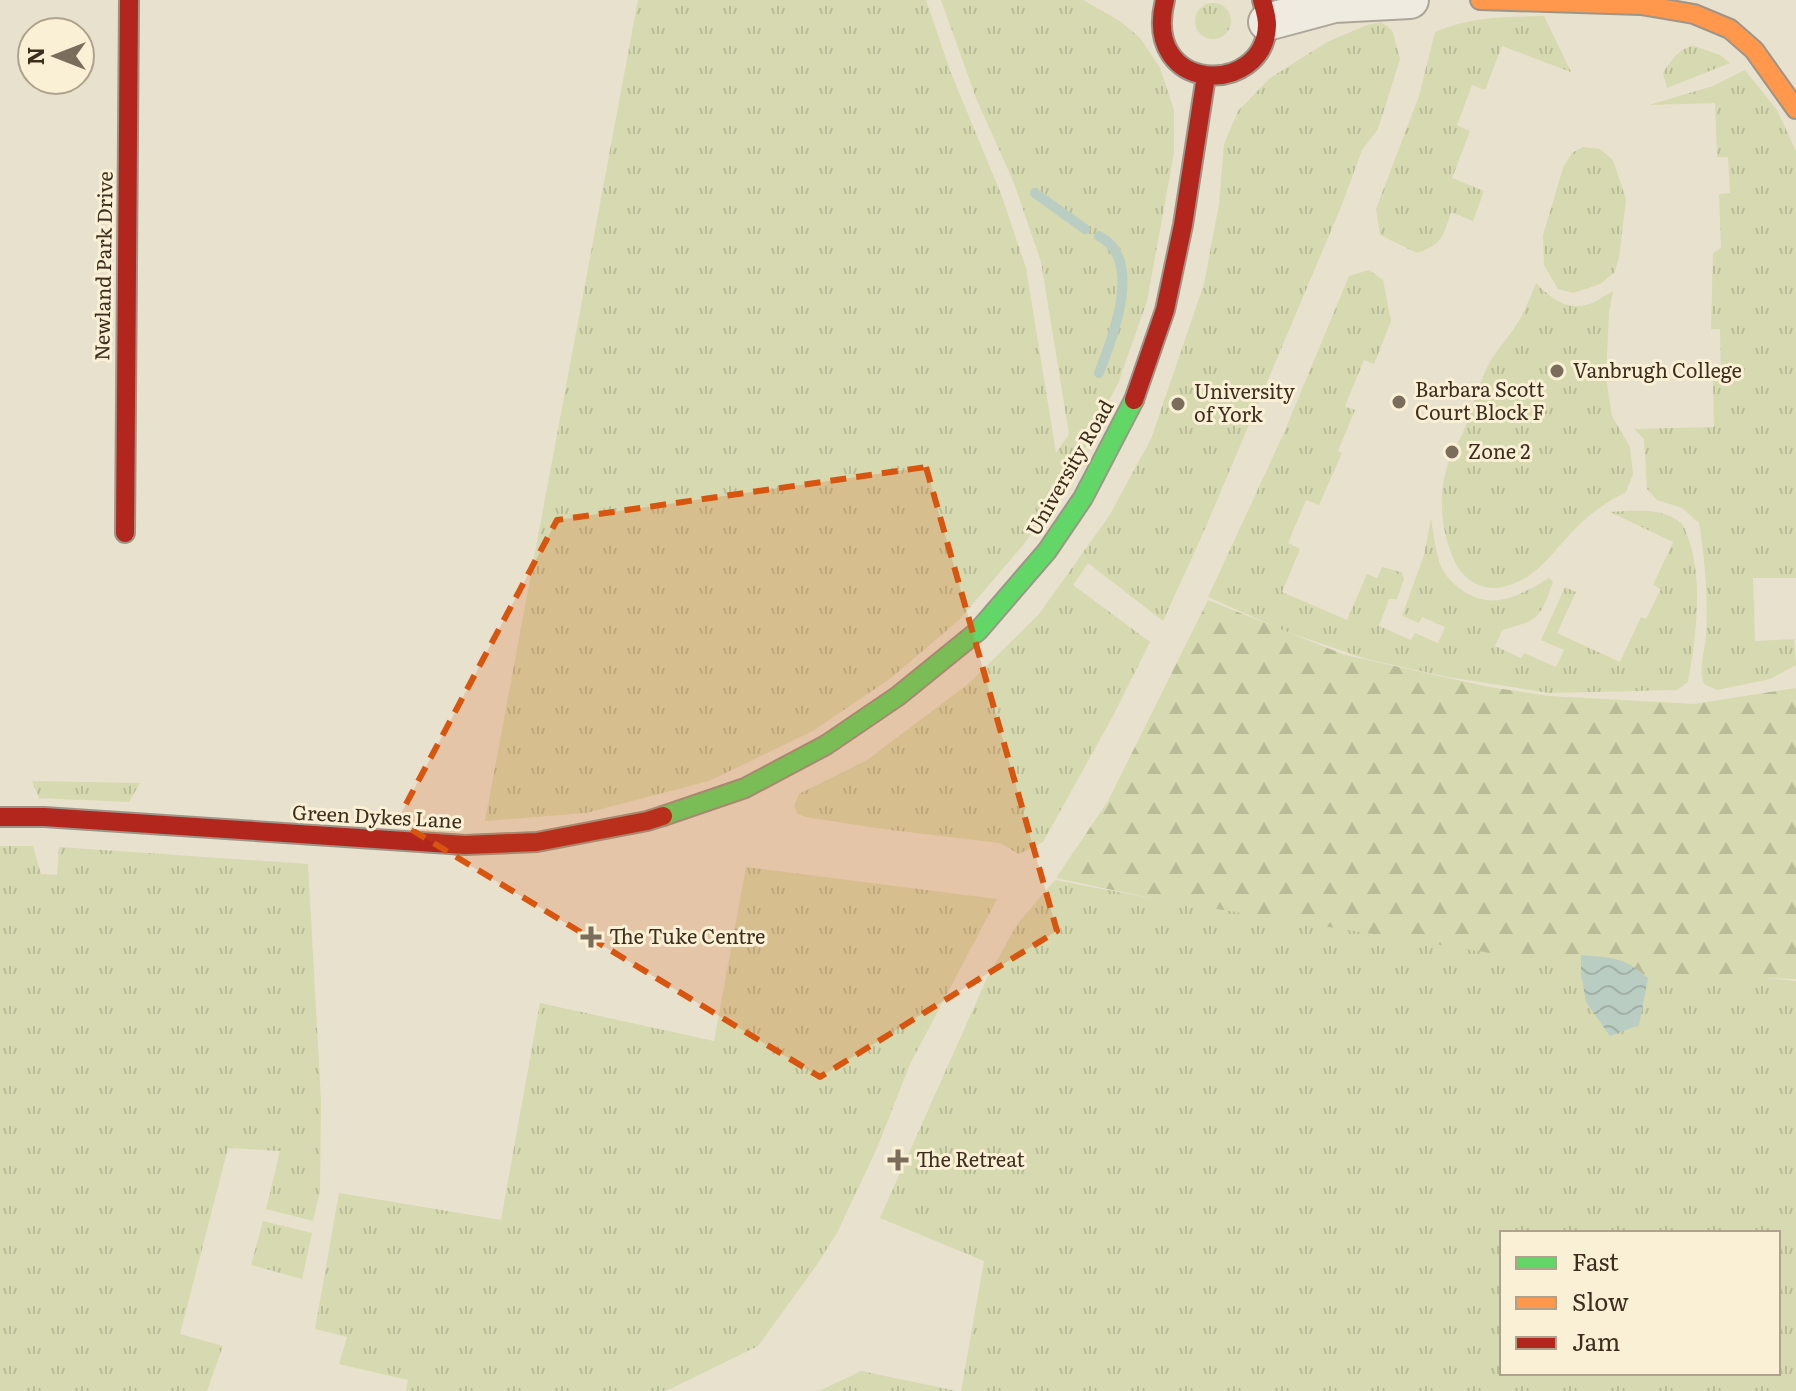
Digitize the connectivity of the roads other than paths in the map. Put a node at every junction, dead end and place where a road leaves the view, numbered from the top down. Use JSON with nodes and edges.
{"nodes":[{"id":1,"x":129,"y":0,"type":"edge"},
{"id":2,"x":1165,"y":0,"type":"edge"},
{"id":3,"x":1410,"y":0,"type":"edge"},
{"id":4,"x":1480,"y":0,"type":"edge"},
{"id":5,"x":1265,"y":11,"type":"edge"},
{"id":6,"x":1206,"y":76,"type":"junction"},
{"id":7,"x":1796,"y":109,"type":"edge"},
{"id":8,"x":125,"y":533,"type":"dead end"},
{"id":9,"x":745,"y":788,"type":"joint"},
{"id":10,"x":0,"y":817,"type":"edge"}],
"edges":[{"from":1,"to":8,"type":"street","name":"Newland Park Drive"},
{"from":2,"to":6,"type":"street"},
{"from":3,"to":5,"type":"street"},
{"from":4,"to":7,"type":"street"},
{"from":5,"to":6,"type":"street"},
{"from":6,"to":9,"type":"street","name":"University Road"},
{"from":9,"to":10,"type":"street","name":"Green Dykes Lane"}]}
